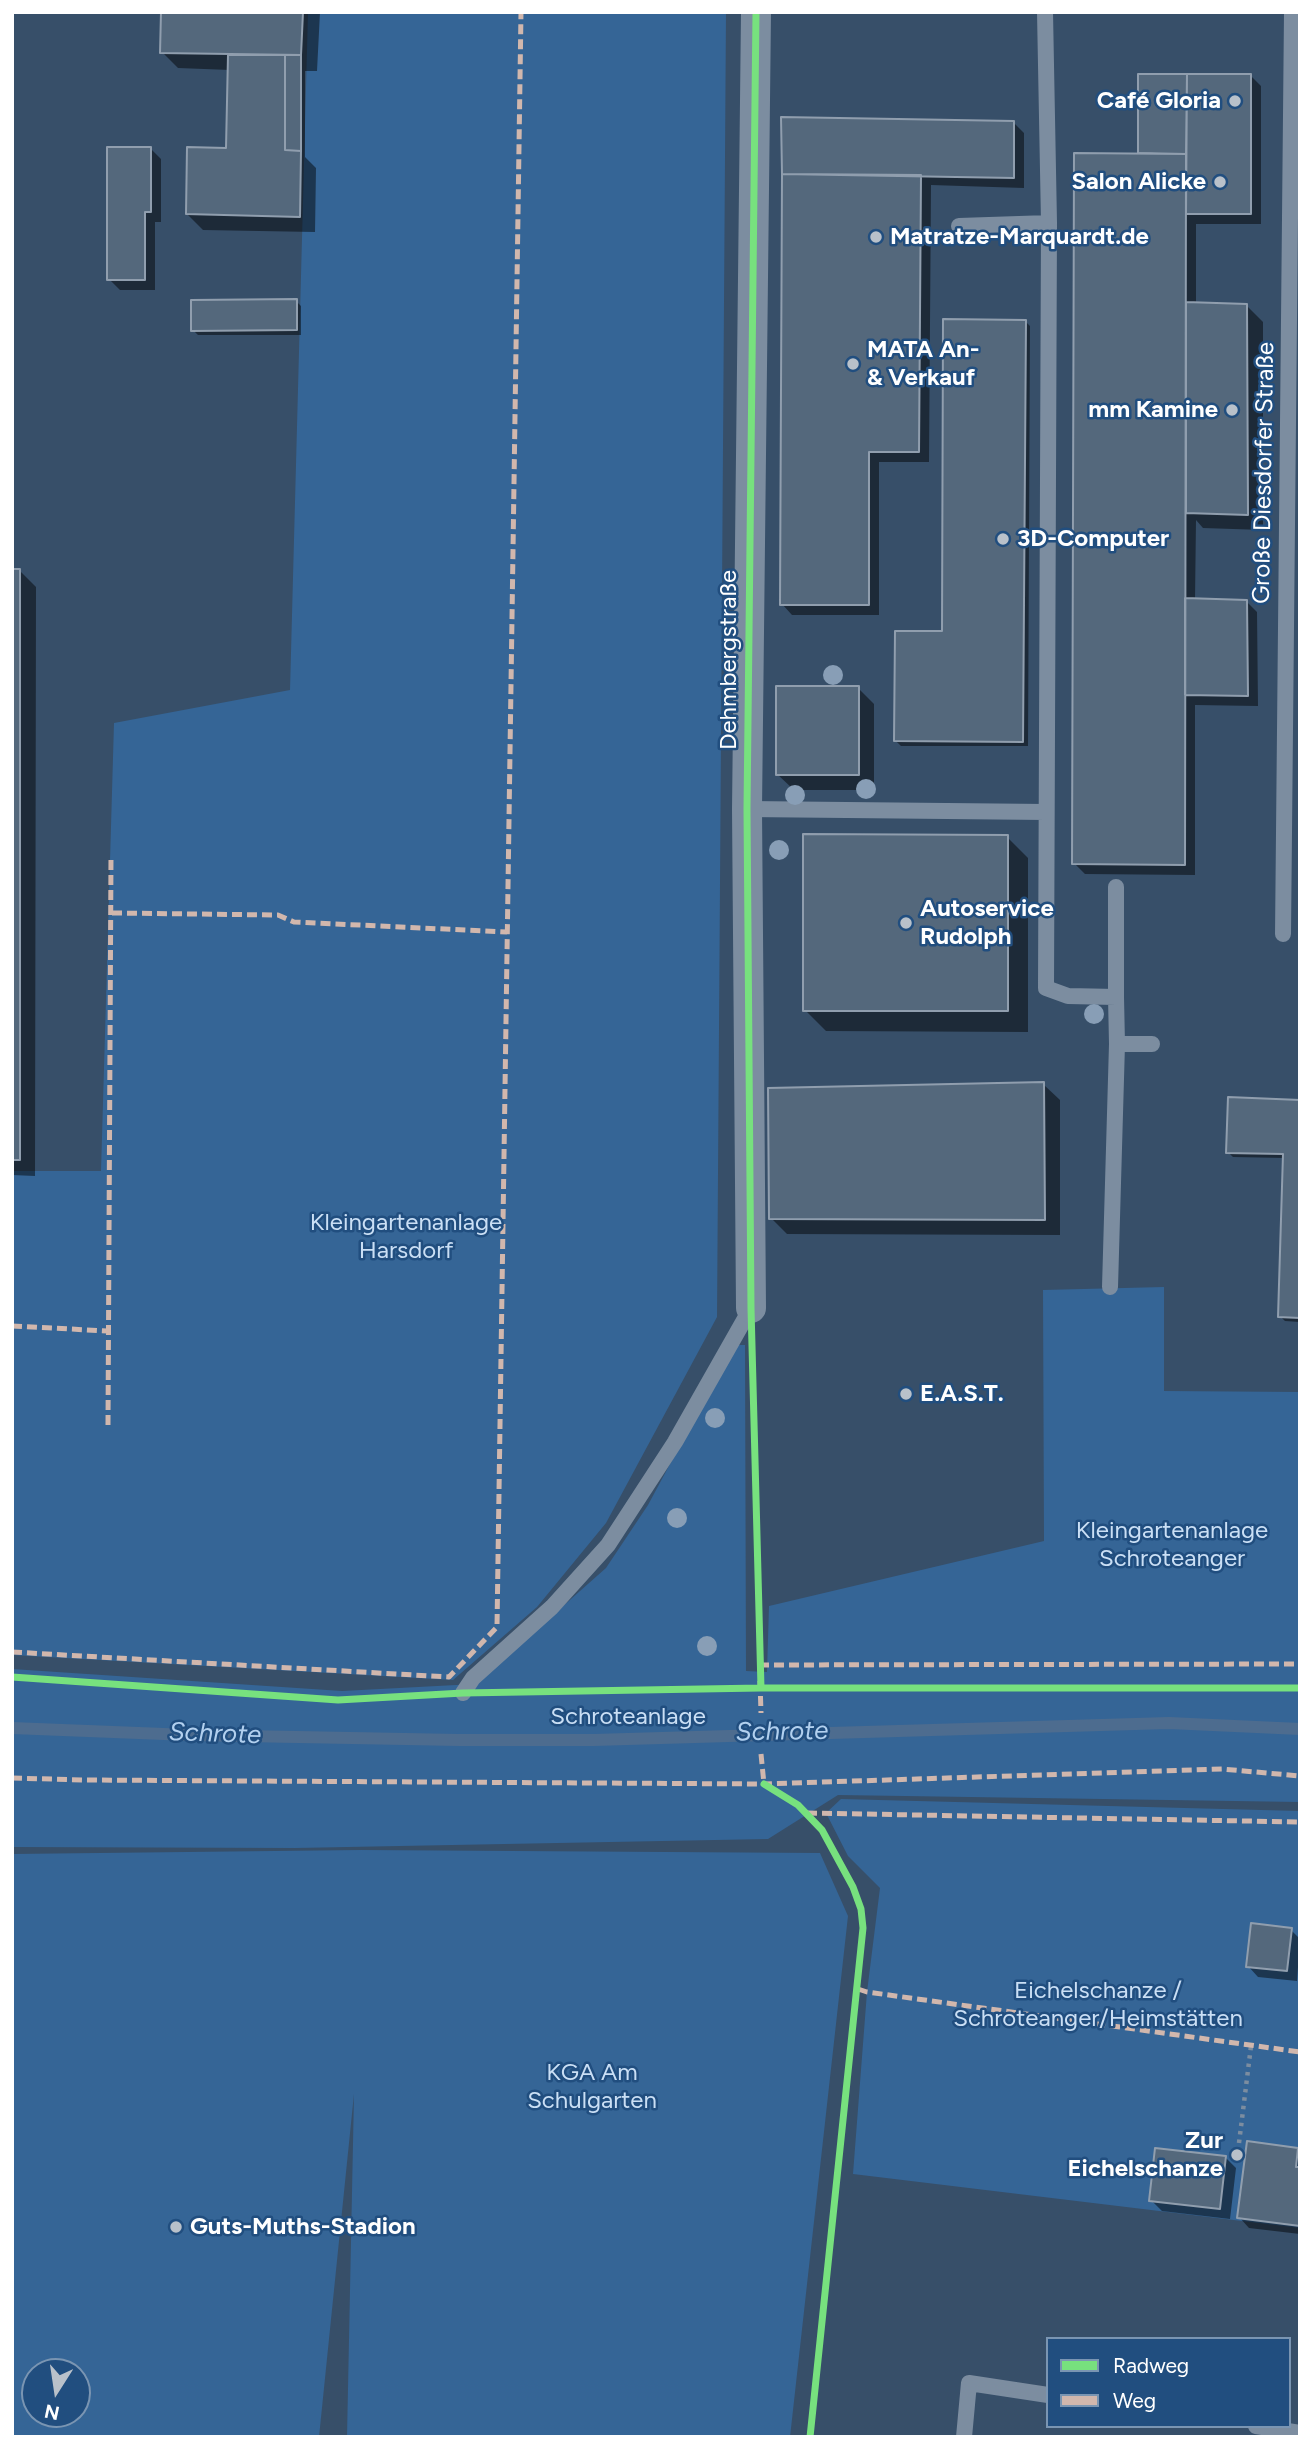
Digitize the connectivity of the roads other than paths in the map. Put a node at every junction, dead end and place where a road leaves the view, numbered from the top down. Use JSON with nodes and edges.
{"nodes":[{"id":1,"x":756,"y":12,"type":"edge"},
{"id":2,"x":1045,"y":12,"type":"edge"},
{"id":3,"x":1290,"y":16,"type":"edge"},
{"id":4,"x":1049,"y":223,"type":"junction"},
{"id":5,"x":959,"y":226,"type":"dead end"},
{"id":6,"x":747,"y":809,"type":"junction"},
{"id":7,"x":1046,"y":812,"type":"junction"},
{"id":8,"x":1116,"y":887,"type":"dead end"},
{"id":9,"x":1283,"y":934,"type":"dead end"},
{"id":10,"x":1116,"y":997,"type":"junction"},
{"id":11,"x":1117,"y":1044,"type":"junction"},
{"id":12,"x":1152,"y":1044,"type":"dead end"},
{"id":13,"x":1110,"y":1287,"type":"dead end"},
{"id":14,"x":751,"y":1308,"type":"joint"},
{"id":15,"x":463,"y":1693,"type":"dead end"},
{"id":16,"x":1046,"y":2395,"type":"edge"},
{"id":17,"x":1269,"y":2428,"type":"edge"},
{"id":18,"x":1300,"y":2433,"type":"edge"},
{"id":19,"x":964,"y":2437,"type":"edge"}],
"edges":[{"from":1,"to":6,"type":"street","name":"Dehmbergstraße"},
{"from":2,"to":4,"type":"lane"},
{"from":3,"to":9,"type":"lane","name":"Große Diesdorfer Straße"},
{"from":4,"to":5,"type":"lane"},
{"from":4,"to":7,"type":"lane"},
{"from":6,"to":7,"type":"lane"},
{"from":6,"to":14,"type":"street","name":"Dehmbergstraße"},
{"from":7,"to":10,"type":"lane"},
{"from":8,"to":10,"type":"lane"},
{"from":10,"to":11,"type":"lane"},
{"from":11,"to":12,"type":"lane"},
{"from":11,"to":13,"type":"lane"},
{"from":14,"to":15,"type":"lane"},
{"from":16,"to":19,"type":"lane"},
{"from":17,"to":18,"type":"lane"}]}
